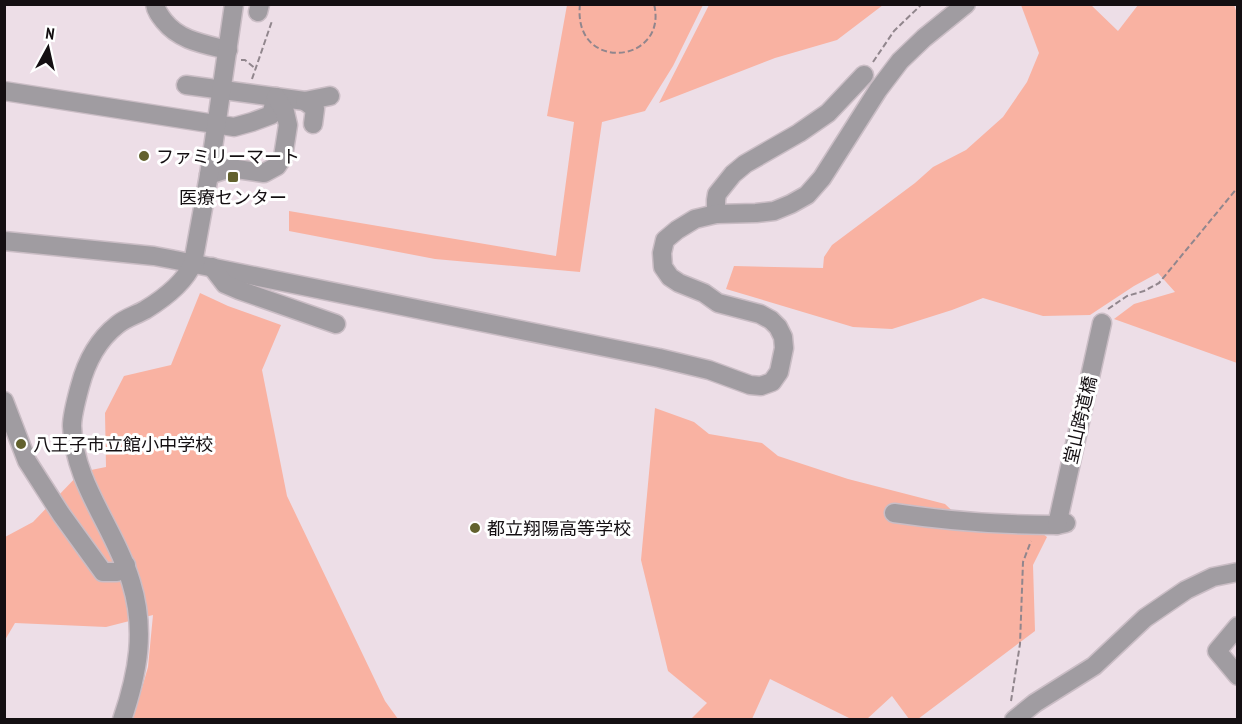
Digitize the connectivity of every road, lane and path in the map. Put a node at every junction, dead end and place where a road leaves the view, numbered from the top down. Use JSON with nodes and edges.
{"nodes":[{"id":1,"x":155,"y":4,"type":"edge"},
{"id":2,"x":234,"y":4,"type":"edge"},
{"id":3,"x":580,"y":4,"type":"edge"},
{"id":4,"x":654,"y":4,"type":"edge"},
{"id":5,"x":922,"y":4,"type":"edge"},
{"id":6,"x":966,"y":4,"type":"edge"},
{"id":7,"x":264,"y":11,"type":"edge"},
{"id":8,"x":233,"y":54,"type":"junction"},
{"id":9,"x":256,"y":69,"type":"junction"},
{"id":10,"x":862,"y":69,"type":"joint"},
{"id":11,"x":186,"y":85,"type":"dead end"},
{"id":12,"x":222,"y":89,"type":"junction"},
{"id":13,"x":850,"y":89,"type":"junction"},
{"id":14,"x":4,"y":91,"type":"edge"},
{"id":15,"x":248,"y":93,"type":"junction"},
{"id":16,"x":276,"y":96,"type":"junction"},
{"id":17,"x":330,"y":96,"type":"dead end"},
{"id":18,"x":305,"y":101,"type":"junction"},
{"id":19,"x":870,"y":102,"type":"junction"},
{"id":20,"x":216,"y":124,"type":"junction"},
{"id":21,"x":313,"y":124,"type":"dead end"},
{"id":22,"x":209,"y":175,"type":"junction"},
{"id":23,"x":1238,"y":187,"type":"edge"},
{"id":24,"x":716,"y":214,"type":"junction"},
{"id":25,"x":4,"y":241,"type":"edge"},
{"id":26,"x":193,"y":263,"type":"junction"},
{"id":27,"x":212,"y":267,"type":"junction"},
{"id":28,"x":1102,"y":323,"type":"joint"},
{"id":29,"x":336,"y":324,"type":"dead end"},
{"id":30,"x":4,"y":401,"type":"edge"},
{"id":31,"x":894,"y":513,"type":"dead end"},
{"id":32,"x":1038,"y":525,"type":"junction"},
{"id":33,"x":126,"y":565,"type":"junction"},
{"id":34,"x":1238,"y":572,"type":"edge"},
{"id":35,"x":1238,"y":626,"type":"edge"},
{"id":36,"x":1238,"y":676,"type":"edge"},
{"id":37,"x":1012,"y":715,"type":"edge"},
{"id":38,"x":122,"y":720,"type":"edge"}],
"edges":[{"from":1,"to":8,"type":"street"},
{"from":2,"to":8,"type":"street"},
{"from":3,"to":4,"type":"path"},
{"from":5,"to":10,"type":"path"},
{"from":6,"to":19,"type":"street"},
{"from":7,"to":9,"type":"path"},
{"from":8,"to":9,"type":"path"},
{"from":8,"to":12,"type":"street"},
{"from":9,"to":15,"type":"path"},
{"from":10,"to":13,"type":"street"},
{"from":11,"to":12,"type":"street"},
{"from":12,"to":15,"type":"street"},
{"from":12,"to":20,"type":"street"},
{"from":13,"to":19,"type":"street"},
{"from":13,"to":24,"type":"street"},
{"from":14,"to":20,"type":"street"},
{"from":15,"to":16,"type":"street"},
{"from":16,"to":18,"type":"street"},
{"from":16,"to":20,"type":"street"},
{"from":16,"to":22,"type":"street"},
{"from":17,"to":18,"type":"street"},
{"from":18,"to":21,"type":"street"},
{"from":19,"to":24,"type":"street"},
{"from":20,"to":22,"type":"street"},
{"from":22,"to":26,"type":"street"},
{"from":23,"to":28,"type":"path"},
{"from":24,"to":27,"type":"street"},
{"from":25,"to":26,"type":"street"},
{"from":26,"to":27,"type":"street"},
{"from":26,"to":33,"type":"street"},
{"from":27,"to":29,"type":"street"},
{"from":28,"to":32,"type":"street","name":"堂山跨道橋"},
{"from":30,"to":33,"type":"street"},
{"from":31,"to":32,"type":"street"},
{"from":32,"to":37,"type":"path"},
{"from":33,"to":38,"type":"street"},
{"from":34,"to":37,"type":"street"},
{"from":35,"to":36,"type":"street"}]}
